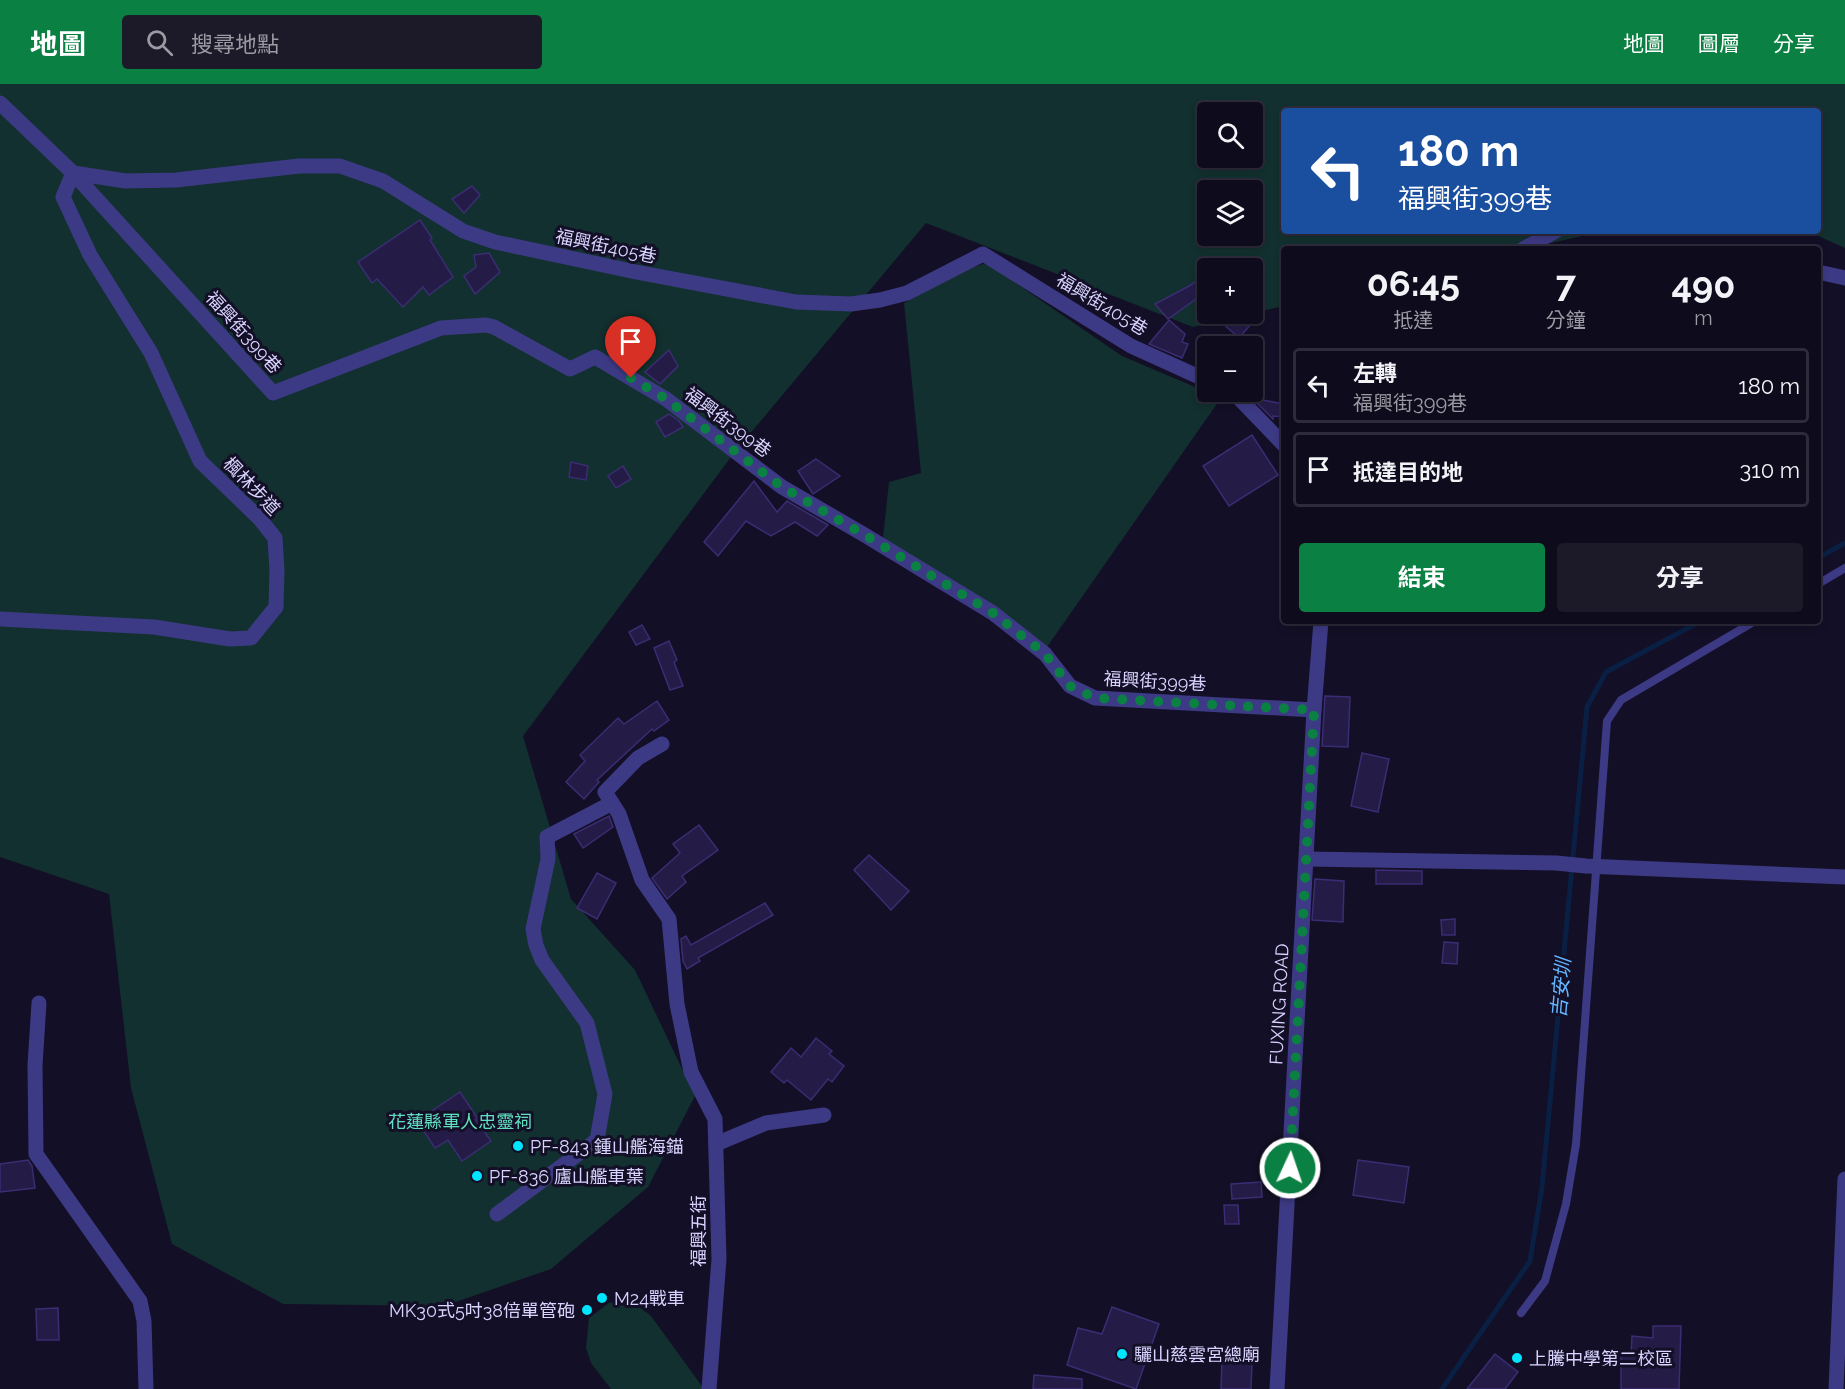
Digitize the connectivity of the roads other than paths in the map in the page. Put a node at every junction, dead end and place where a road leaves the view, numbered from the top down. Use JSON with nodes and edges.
{"nodes":[{"id":1,"x":0,"y":103,"type":"edge"},
{"id":2,"x":73,"y":173,"type":"junction"},
{"id":3,"x":1550,"y":234,"type":"edge"},
{"id":4,"x":1528,"y":246,"type":"edge"},
{"id":5,"x":1821,"y":273,"type":"edge"},
{"id":6,"x":1845,"y":278,"type":"edge"},
{"id":7,"x":1197,"y":376,"type":"edge"},
{"id":8,"x":1243,"y":402,"type":"edge"},
{"id":9,"x":1281,"y":442,"type":"edge"},
{"id":10,"x":1845,"y":568,"type":"edge"},
{"id":11,"x":1821,"y":582,"type":"edge"},
{"id":12,"x":0,"y":619,"type":"edge"},
{"id":13,"x":1321,"y":624,"type":"edge"},
{"id":14,"x":1750,"y":624,"type":"edge"},
{"id":15,"x":1314,"y":710,"type":"junction"},
{"id":16,"x":662,"y":744,"type":"dead end"},
{"id":17,"x":612,"y":804,"type":"junction"},
{"id":18,"x":1307,"y":859,"type":"junction"},
{"id":19,"x":1591,"y":867,"type":"junction"},
{"id":20,"x":1845,"y":877,"type":"edge"},
{"id":21,"x":39,"y":1003,"type":"dead end"},
{"id":22,"x":824,"y":1115,"type":"dead end"},
{"id":23,"x":716,"y":1144,"type":"junction"},
{"id":24,"x":1845,"y":1179,"type":"edge"},
{"id":25,"x":497,"y":1214,"type":"dead end"},
{"id":26,"x":1521,"y":1313,"type":"dead end"},
{"id":27,"x":146,"y":1389,"type":"edge"},
{"id":28,"x":709,"y":1389,"type":"edge"},
{"id":29,"x":1277,"y":1389,"type":"edge"},
{"id":30,"x":1836,"y":1389,"type":"edge"}],
"edges":[{"from":1,"to":2,"type":"street"},
{"from":2,"to":7,"type":"street","name":"福興街405巷"},
{"from":2,"to":12,"type":"street","name":"楓林步道"},
{"from":2,"to":15,"type":"street","name":"福興街399巷"},
{"from":3,"to":4,"type":"street"},
{"from":5,"to":6,"type":"street"},
{"from":8,"to":9,"type":"street"},
{"from":10,"to":11,"type":"lane"},
{"from":13,"to":15,"type":"street","name":"FUXING ROAD"},
{"from":14,"to":19,"type":"lane"},
{"from":15,"to":18,"type":"street","name":"FUXING ROAD"},
{"from":16,"to":17,"type":"street"},
{"from":17,"to":23,"type":"street","name":"福興五街"},
{"from":17,"to":25,"type":"street"},
{"from":18,"to":19,"type":"street"},
{"from":18,"to":29,"type":"street","name":"FUXING ROAD"},
{"from":19,"to":20,"type":"street"},
{"from":19,"to":26,"type":"lane"},
{"from":21,"to":27,"type":"street"},
{"from":22,"to":23,"type":"street"},
{"from":23,"to":28,"type":"street","name":"福興五街"},
{"from":24,"to":30,"type":"street"}]}
